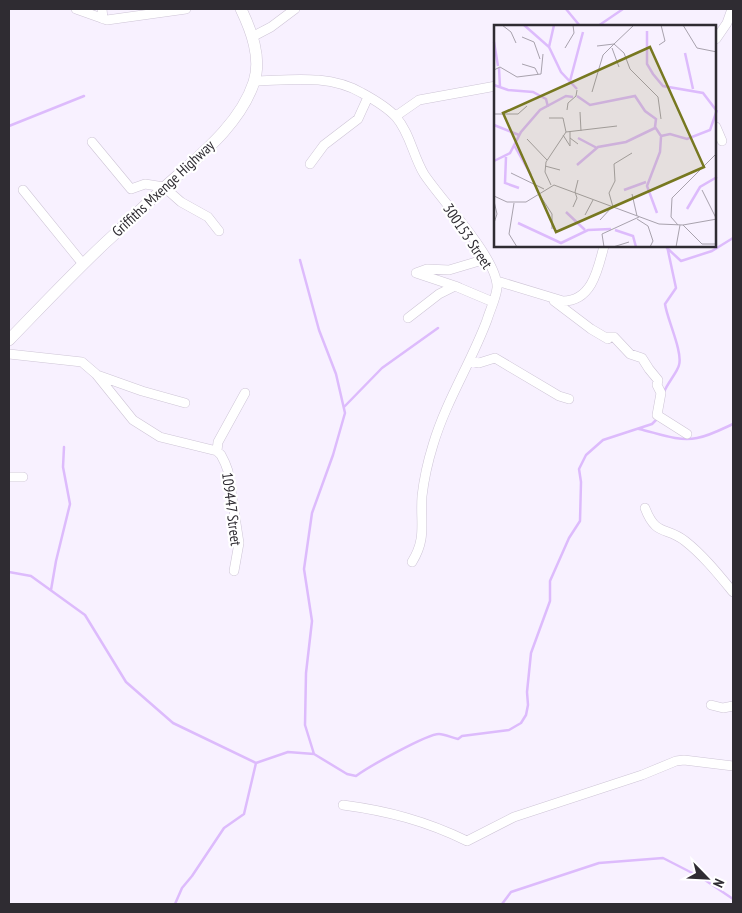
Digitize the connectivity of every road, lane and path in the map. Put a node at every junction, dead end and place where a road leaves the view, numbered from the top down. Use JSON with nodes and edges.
{"nodes":[{"id":1,"x":76,"y":9,"type":"edge"},
{"id":2,"x":102,"y":9,"type":"edge"},
{"id":3,"x":186,"y":9,"type":"edge"},
{"id":4,"x":242,"y":9,"type":"edge"},
{"id":5,"x":296,"y":9,"type":"edge"},
{"id":6,"x":732,"y":9,"type":"edge"},
{"id":7,"x":103,"y":19,"type":"junction"},
{"id":8,"x":252,"y":37,"type":"junction"},
{"id":9,"x":717,"y":38,"type":"edge"},
{"id":10,"x":255,"y":81,"type":"junction"},
{"id":11,"x":494,"y":86,"type":"edge"},
{"id":12,"x":368,"y":97,"type":"junction"},
{"id":13,"x":396,"y":116,"type":"junction"},
{"id":14,"x":717,"y":129,"type":"edge"},
{"id":15,"x":722,"y":141,"type":"dead end"},
{"id":16,"x":92,"y":142,"type":"dead end"},
{"id":17,"x":310,"y":164,"type":"dead end"},
{"id":18,"x":164,"y":187,"type":"junction"},
{"id":19,"x":23,"y":190,"type":"dead end"},
{"id":20,"x":219,"y":231,"type":"dead end"},
{"id":21,"x":603,"y":248,"type":"edge"},
{"id":22,"x":486,"y":259,"type":"junction"},
{"id":23,"x":83,"y":264,"type":"junction"},
{"id":24,"x":497,"y":282,"type":"junction"},
{"id":25,"x":458,"y":287,"type":"junction"},
{"id":26,"x":550,"y":298,"type":"junction"},
{"id":27,"x":493,"y":302,"type":"junction"},
{"id":28,"x":408,"y":318,"type":"dead end"},
{"id":29,"x":9,"y":340,"type":"edge"},
{"id":30,"x":9,"y":354,"type":"edge"},
{"id":31,"x":470,"y":361,"type":"junction"},
{"id":32,"x":96,"y":374,"type":"junction"},
{"id":33,"x":245,"y":394,"type":"dead end"},
{"id":34,"x":569,"y":399,"type":"dead end"},
{"id":35,"x":185,"y":403,"type":"dead end"},
{"id":36,"x":687,"y":434,"type":"dead end"},
{"id":37,"x":217,"y":451,"type":"junction"},
{"id":38,"x":9,"y":477,"type":"edge"},
{"id":39,"x":23,"y":477,"type":"dead end"},
{"id":40,"x":646,"y":508,"type":"dead end"},
{"id":41,"x":412,"y":562,"type":"dead end"},
{"id":42,"x":234,"y":572,"type":"dead end"},
{"id":43,"x":733,"y":592,"type":"edge"},
{"id":44,"x":711,"y":704,"type":"dead end"},
{"id":45,"x":733,"y":706,"type":"edge"},
{"id":46,"x":733,"y":766,"type":"edge"},
{"id":47,"x":343,"y":805,"type":"dead end"}],
"edges":[{"from":1,"to":7,"type":"street"},
{"from":2,"to":7,"type":"street"},
{"from":3,"to":7,"type":"street"},
{"from":4,"to":8,"type":"street","name":"Griffiths Mxenge Highway"},
{"from":5,"to":8,"type":"street"},
{"from":6,"to":9,"type":"street"},
{"from":8,"to":10,"type":"street","name":"Griffiths Mxenge Highway"},
{"from":10,"to":12,"type":"street","name":"300153 Street"},
{"from":10,"to":18,"type":"street","name":"Griffiths Mxenge Highway"},
{"from":11,"to":13,"type":"street"},
{"from":12,"to":13,"type":"street","name":"300153 Street"},
{"from":12,"to":17,"type":"street"},
{"from":13,"to":22,"type":"street","name":"300153 Street"},
{"from":14,"to":15,"type":"street"},
{"from":16,"to":18,"type":"street"},
{"from":18,"to":20,"type":"street"},
{"from":18,"to":23,"type":"street","name":"Griffiths Mxenge Highway"},
{"from":19,"to":23,"type":"street"},
{"from":21,"to":26,"type":"street"},
{"from":22,"to":24,"type":"street","name":"300153 Street"},
{"from":22,"to":25,"type":"street"},
{"from":23,"to":29,"type":"street","name":"Griffiths Mxenge Highway"},
{"from":24,"to":26,"type":"street"},
{"from":24,"to":27,"type":"street","name":"300153 Street"},
{"from":25,"to":27,"type":"street"},
{"from":25,"to":28,"type":"street"},
{"from":26,"to":36,"type":"street"},
{"from":27,"to":31,"type":"street","name":"300153 Street"},
{"from":30,"to":32,"type":"street","name":"109447 Street"},
{"from":31,"to":34,"type":"street"},
{"from":31,"to":41,"type":"street","name":"300153 Street"},
{"from":32,"to":35,"type":"street"},
{"from":32,"to":37,"type":"street","name":"109447 Street"},
{"from":33,"to":37,"type":"street"},
{"from":37,"to":42,"type":"street","name":"109447 Street"},
{"from":38,"to":39,"type":"street"},
{"from":40,"to":43,"type":"street"},
{"from":44,"to":45,"type":"street"},
{"from":46,"to":47,"type":"street"}]}
